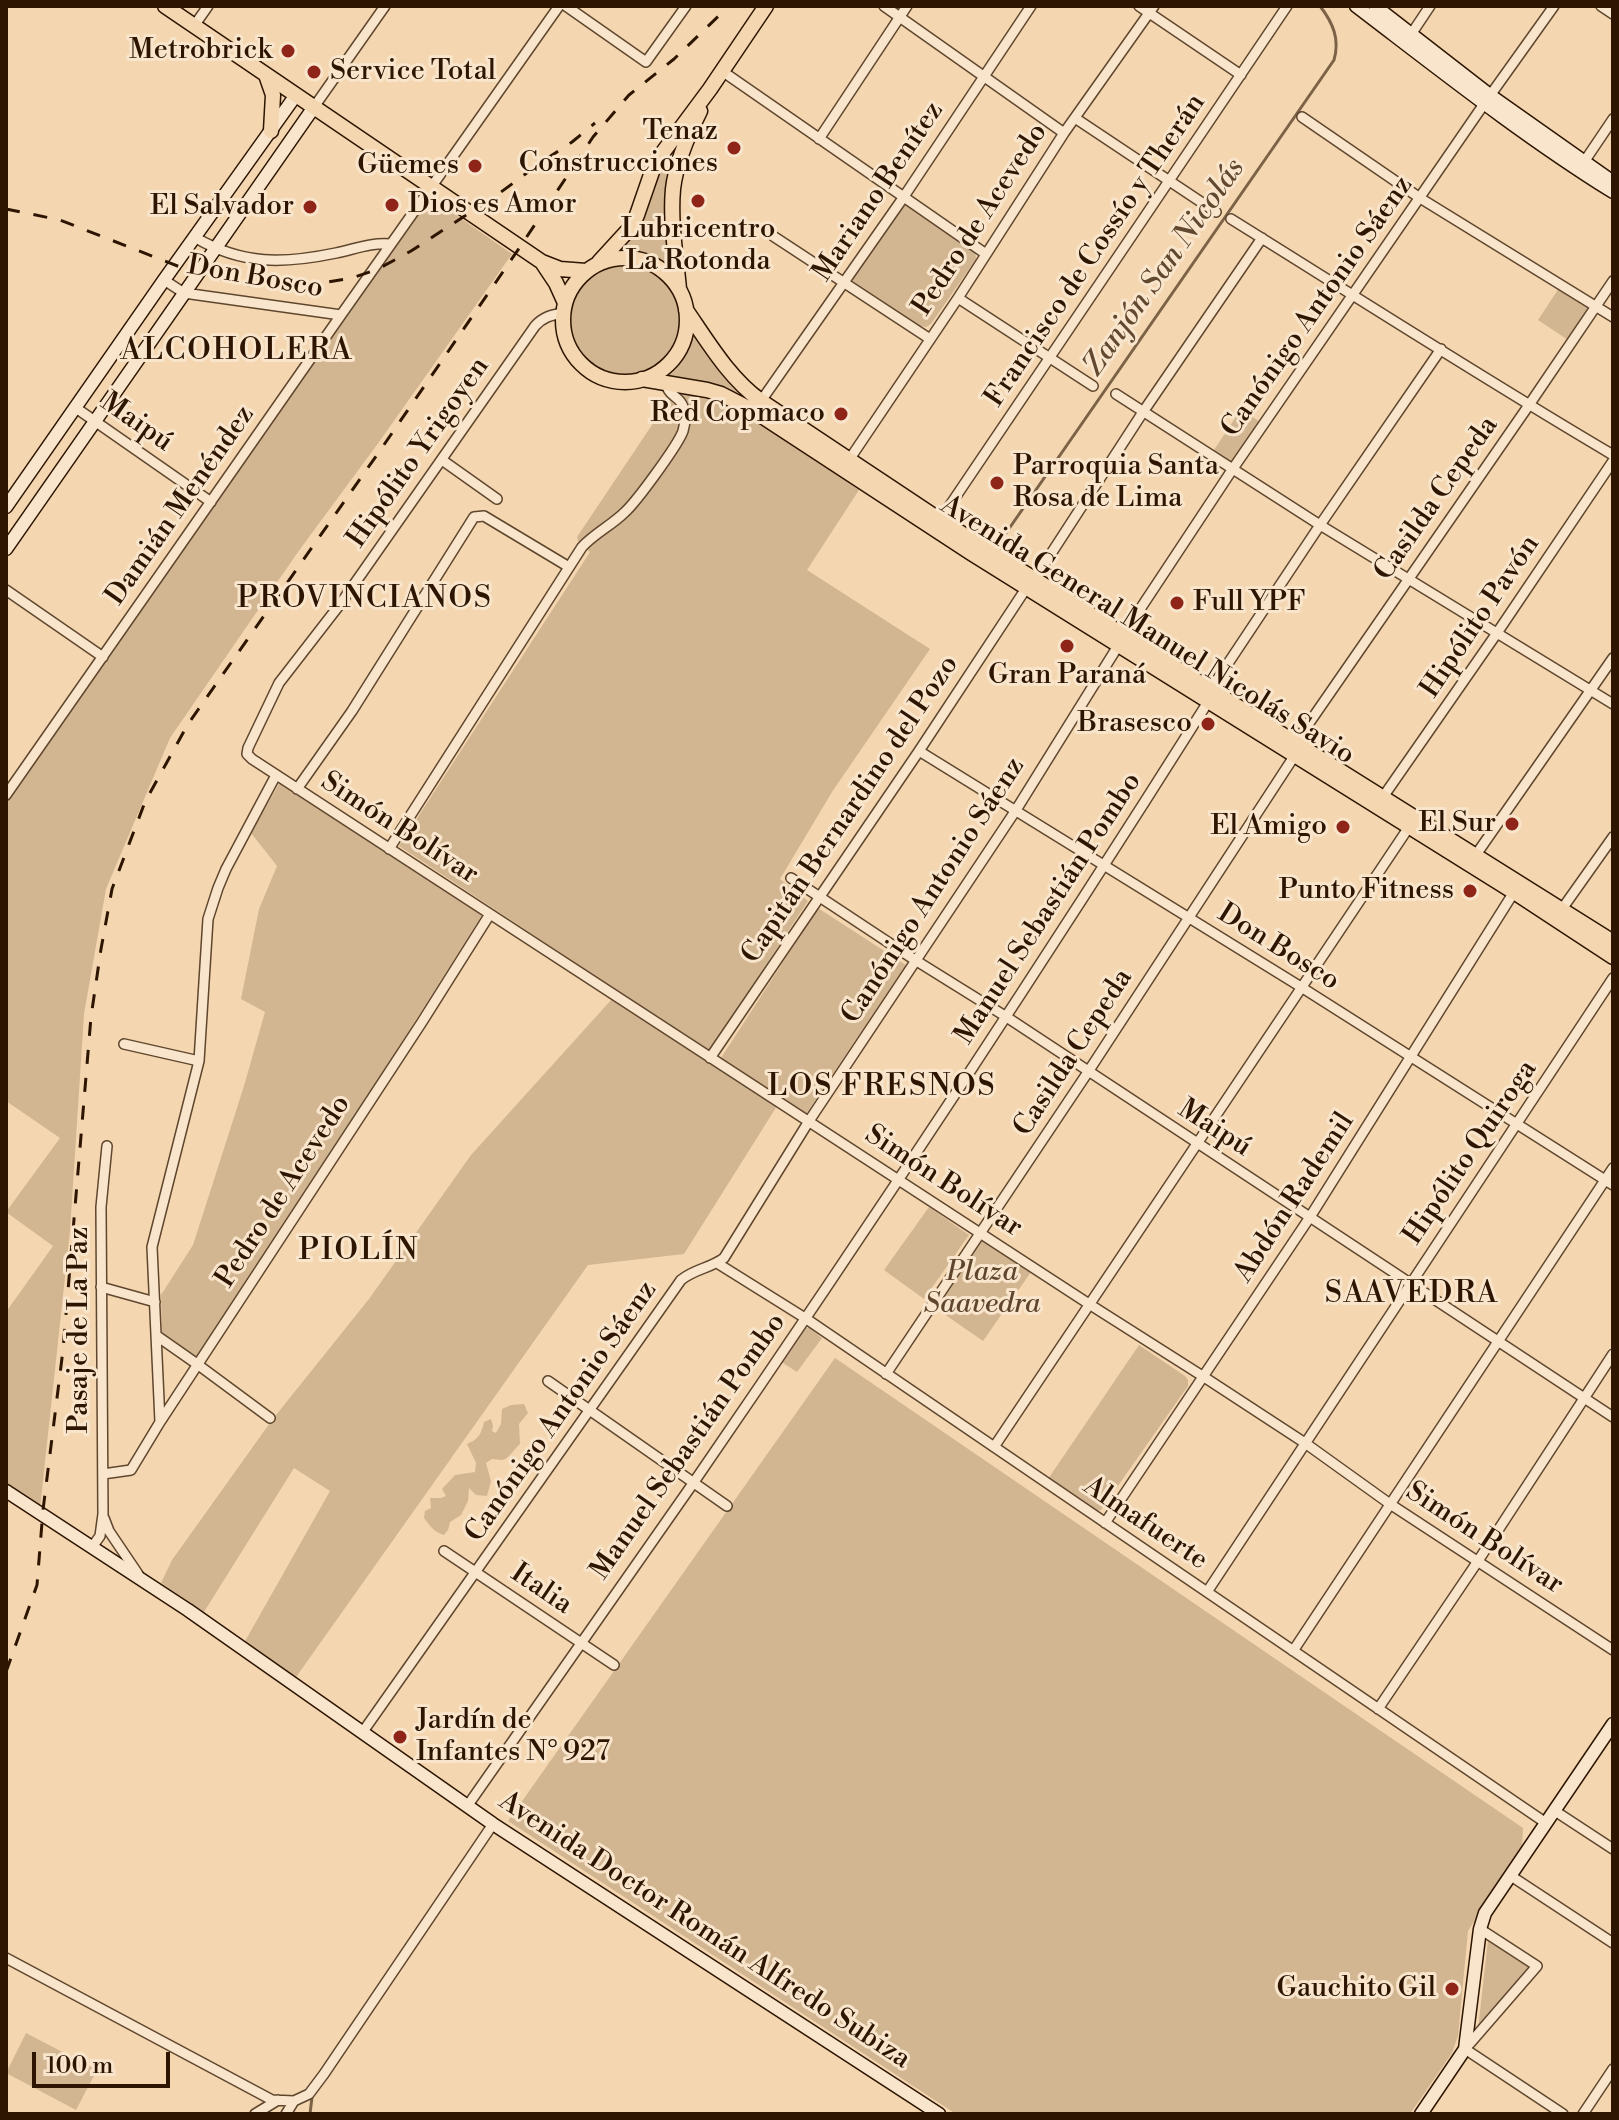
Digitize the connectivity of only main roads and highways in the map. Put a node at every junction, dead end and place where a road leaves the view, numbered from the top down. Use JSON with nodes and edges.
{"nodes":[{"id":1,"x":165,"y":6,"type":"edge"},
{"id":2,"x":766,"y":6,"type":"edge"},
{"id":3,"x":1356,"y":6,"type":"edge"},
{"id":4,"x":1375,"y":6,"type":"edge"},
{"id":5,"x":265,"y":74,"type":"junction"},
{"id":6,"x":710,"y":89,"type":"junction"},
{"id":7,"x":296,"y":95,"type":"junction"},
{"id":8,"x":1488,"y":100,"type":"junction"},
{"id":9,"x":314,"y":107,"type":"junction"},
{"id":10,"x":271,"y":131,"type":"junction"},
{"id":11,"x":1613,"y":182,"type":"edge"},
{"id":12,"x":1613,"y":192,"type":"edge"},
{"id":13,"x":542,"y":262,"type":"junction"},
{"id":14,"x":591,"y":268,"type":"junction"},
{"id":15,"x":679,"y":290,"type":"junction"},
{"id":16,"x":564,"y":308,"type":"junction"},
{"id":17,"x":686,"y":310,"type":"junction"},
{"id":18,"x":642,"y":379,"type":"junction"},
{"id":19,"x":6,"y":507,"type":"edge"},
{"id":20,"x":6,"y":549,"type":"edge"},
{"id":21,"x":1030,"y":584,"type":"junction"},
{"id":22,"x":1296,"y":749,"type":"junction"},
{"id":23,"x":1472,"y":860,"type":"junction"},
{"id":24,"x":1613,"y":942,"type":"edge"},
{"id":25,"x":1613,"y":957,"type":"edge"},
{"id":26,"x":6,"y":1491,"type":"edge"},
{"id":27,"x":1613,"y":1724,"type":"edge"},
{"id":28,"x":1608,"y":1743,"type":"edge"},
{"id":29,"x":939,"y":2114,"type":"edge"},
{"id":30,"x":1421,"y":2114,"type":"edge"}],
"edges":[{"from":1,"to":5,"type":"main road","name":"Avenida General Manuel Nicolás Savio"},
{"from":2,"to":6,"type":"main road"},
{"from":3,"to":8,"type":"main road"},
{"from":4,"to":8,"type":"main road"},
{"from":5,"to":7,"type":"main road","name":"Avenida General Manuel Nicolás Savio"},
{"from":5,"to":10,"type":"main road"},
{"from":6,"to":14,"type":"main road"},
{"from":6,"to":15,"type":"main road"},
{"from":7,"to":9,"type":"main road","name":"Avenida General Manuel Nicolás Savio"},
{"from":7,"to":10,"type":"main road"},
{"from":8,"to":11,"type":"main road"},
{"from":8,"to":12,"type":"main road"},
{"from":9,"to":13,"type":"main road","name":"Avenida General Manuel Nicolás Savio"},
{"from":9,"to":20,"type":"main road"},
{"from":10,"to":19,"type":"main road"},
{"from":13,"to":14,"type":"main road","name":"Avenida General Manuel Nicolás Savio"},
{"from":13,"to":16,"type":"main road","name":"Avenida General Manuel Nicolás Savio"},
{"from":14,"to":15,"type":"main road","name":"Avenida General Manuel Nicolás Savio"},
{"from":14,"to":16,"type":"main road"},
{"from":15,"to":17,"type":"main road","name":"Avenida General Manuel Nicolás Savio"},
{"from":16,"to":18,"type":"main road","name":"Avenida General Manuel Nicolás Savio"},
{"from":17,"to":18,"type":"main road","name":"Avenida General Manuel Nicolás Savio"},
{"from":17,"to":21,"type":"main road","name":"Avenida General Manuel Nicolás Savio"},
{"from":18,"to":21,"type":"main road","name":"Avenida General Manuel Nicolás Savio"},
{"from":21,"to":22,"type":"main road","name":"Avenida General Manuel Nicolás Savio"},
{"from":22,"to":23,"type":"main road","name":"Avenida General Manuel Nicolás Savio"},
{"from":22,"to":23,"type":"main road","name":"Avenida General Manuel Nicolás Savio"},
{"from":23,"to":24,"type":"main road","name":"Avenida General Manuel Nicolás Savio"},
{"from":23,"to":25,"type":"main road","name":"Avenida General Manuel Nicolás Savio"},
{"from":26,"to":29,"type":"main road","name":"Avenida Doctor Román Alfredo Subiza"},
{"from":27,"to":28,"type":"main road"},
{"from":28,"to":30,"type":"main road"}]}
